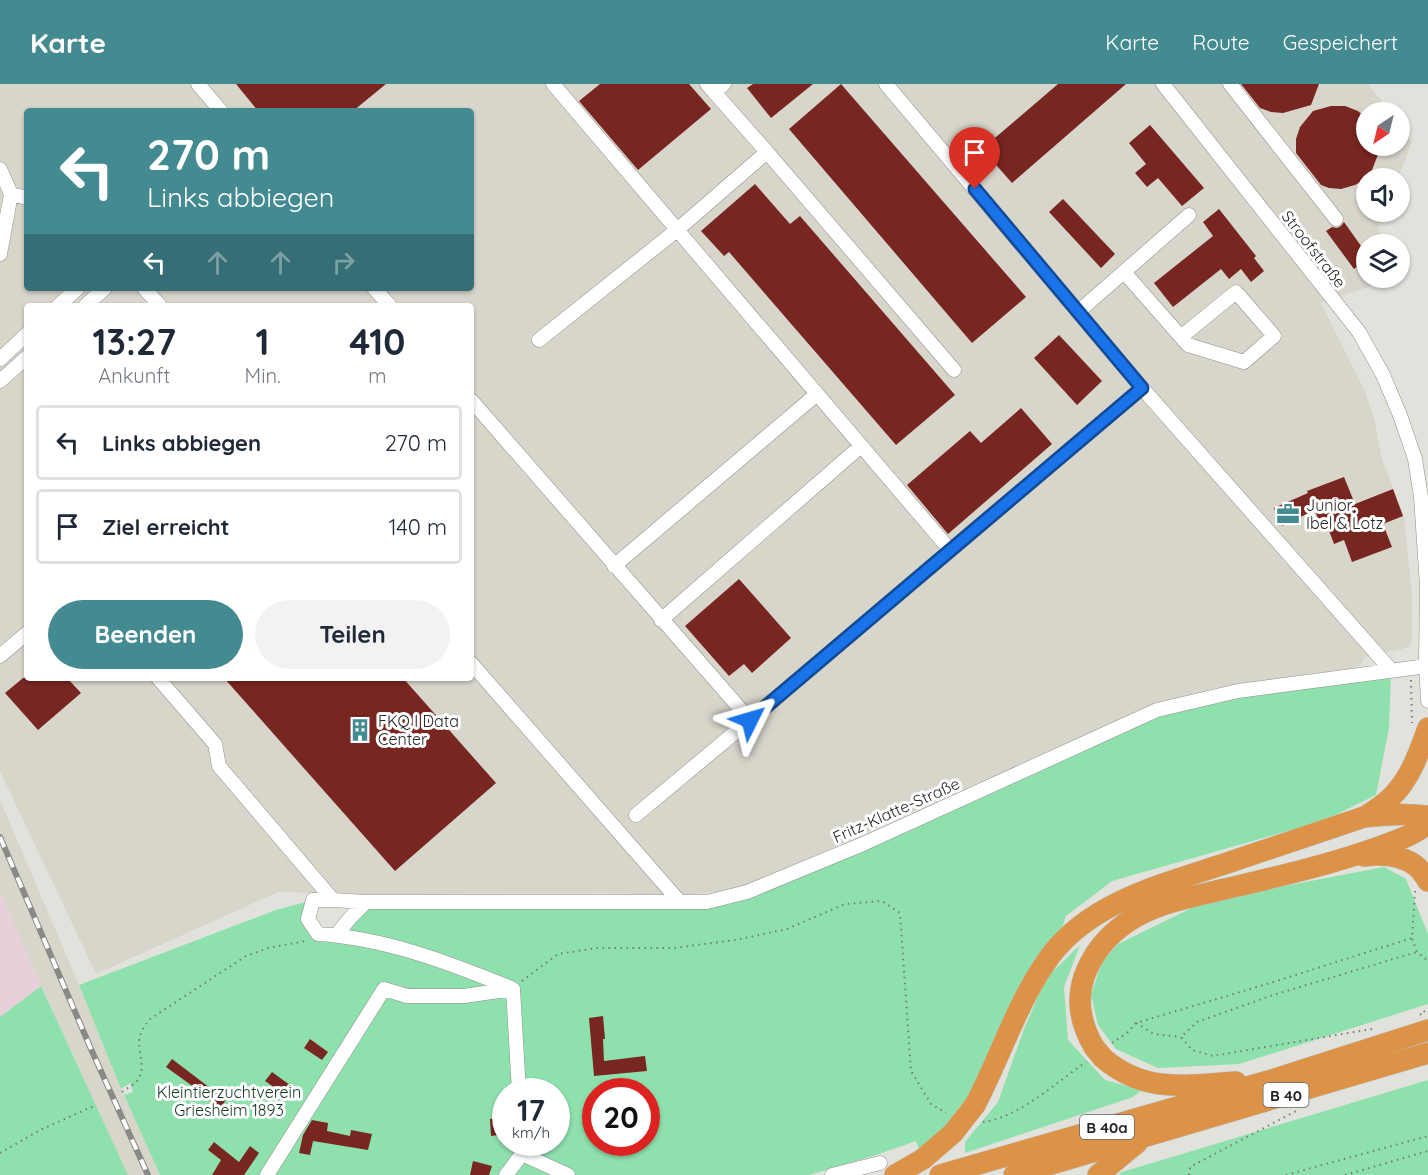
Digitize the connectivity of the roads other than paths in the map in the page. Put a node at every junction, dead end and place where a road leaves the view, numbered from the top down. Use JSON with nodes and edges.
{"nodes":[{"id":1,"x":198,"y":84,"type":"edge"},
{"id":2,"x":886,"y":84,"type":"edge"},
{"id":3,"x":1163,"y":84,"type":"edge"},
{"id":4,"x":1230,"y":84,"type":"edge"},
{"id":5,"x":560,"y":86,"type":"edge"},
{"id":6,"x":715,"y":87,"type":"edge"},
{"id":7,"x":218,"y":108,"type":"edge"},
{"id":8,"x":767,"y":152,"type":"junction"},
{"id":9,"x":0,"y":169,"type":"edge"},
{"id":10,"x":11,"y":194,"type":"junction"},
{"id":11,"x":24,"y":197,"type":"edge"},
{"id":12,"x":1189,"y":215,"type":"dead end"},
{"id":13,"x":1336,"y":219,"type":"dead end"},
{"id":14,"x":677,"y":230,"type":"junction"},
{"id":15,"x":0,"y":254,"type":"edge"},
{"id":16,"x":1124,"y":272,"type":"junction"},
{"id":17,"x":75,"y":291,"type":"edge"},
{"id":18,"x":102,"y":291,"type":"edge"},
{"id":19,"x":147,"y":291,"type":"edge"},
{"id":20,"x":377,"y":291,"type":"edge"},
{"id":21,"x":61,"y":303,"type":"edge"},
{"id":22,"x":88,"y":303,"type":"edge"},
{"id":23,"x":157,"y":303,"type":"edge"},
{"id":24,"x":387,"y":303,"type":"edge"},
{"id":25,"x":1078,"y":312,"type":"junction"},
{"id":26,"x":24,"y":337,"type":"edge"},
{"id":27,"x":1181,"y":337,"type":"junction"},
{"id":28,"x":539,"y":340,"type":"dead end"},
{"id":29,"x":0,"y":359,"type":"edge"},
{"id":30,"x":24,"y":360,"type":"edge"},
{"id":31,"x":954,"y":370,"type":"dead end"},
{"id":32,"x":0,"y":381,"type":"edge"},
{"id":33,"x":1142,"y":388,"type":"junction"},
{"id":34,"x":817,"y":394,"type":"junction"},
{"id":35,"x":474,"y":403,"type":"edge"},
{"id":36,"x":861,"y":446,"type":"junction"},
{"id":37,"x":950,"y":550,"type":"junction"},
{"id":38,"x":614,"y":566,"type":"junction"},
{"id":39,"x":661,"y":620,"type":"junction"},
{"id":40,"x":24,"y":636,"type":"edge"},
{"id":41,"x":0,"y":656,"type":"edge"},
{"id":42,"x":474,"y":666,"type":"edge"},
{"id":43,"x":1426,"y":666,"type":"junction"},
{"id":44,"x":1391,"y":670,"type":"junction"},
{"id":45,"x":161,"y":681,"type":"edge"},
{"id":46,"x":1428,"y":701,"type":"edge"},
{"id":47,"x":750,"y":720,"type":"junction"},
{"id":48,"x":1420,"y":730,"type":"edge"},
{"id":49,"x":636,"y":816,"type":"dead end"},
{"id":50,"x":1428,"y":816,"type":"edge"},
{"id":51,"x":1364,"y":817,"type":"junction"},
{"id":52,"x":1428,"y":823,"type":"edge"},
{"id":53,"x":1352,"y":857,"type":"junction"},
{"id":54,"x":1422,"y":883,"type":"edge"},
{"id":55,"x":333,"y":900,"type":"junction"},
{"id":56,"x":679,"y":901,"type":"junction"},
{"id":57,"x":366,"y":902,"type":"junction"},
{"id":58,"x":336,"y":935,"type":"junction"},
{"id":59,"x":513,"y":989,"type":"junction"},
{"id":60,"x":1425,"y":1021,"type":"edge"},
{"id":61,"x":1428,"y":1053,"type":"edge"},
{"id":62,"x":518,"y":1078,"type":"edge"},
{"id":63,"x":1275,"y":1079,"type":"junction"},
{"id":64,"x":1144,"y":1137,"type":"junction"},
{"id":65,"x":518,"y":1156,"type":"edge"},
{"id":66,"x":534,"y":1156,"type":"edge"},
{"id":67,"x":887,"y":1169,"type":"edge"},
{"id":68,"x":267,"y":1175,"type":"edge"},
{"id":69,"x":506,"y":1175,"type":"edge"},
{"id":70,"x":568,"y":1175,"type":"edge"},
{"id":71,"x":831,"y":1175,"type":"edge"},
{"id":72,"x":940,"y":1175,"type":"edge"},
{"id":73,"x":1014,"y":1175,"type":"edge"},
{"id":74,"x":1098,"y":1175,"type":"edge"}],
"edges":[{"from":1,"to":7,"type":"street"},
{"from":2,"to":25,"type":"street"},
{"from":3,"to":43,"type":"street","name":"Stroofstraße"},
{"from":4,"to":13,"type":"street"},
{"from":5,"to":14,"type":"street"},
{"from":6,"to":8,"type":"street"},
{"from":8,"to":14,"type":"street"},
{"from":8,"to":31,"type":"street"},
{"from":9,"to":10,"type":"street"},
{"from":10,"to":11,"type":"street"},
{"from":10,"to":15,"type":"street"},
{"from":12,"to":16,"type":"street"},
{"from":14,"to":28,"type":"street"},
{"from":14,"to":34,"type":"street"},
{"from":16,"to":25,"type":"street"},
{"from":16,"to":27,"type":"street"},
{"from":17,"to":21,"type":"street"},
{"from":18,"to":22,"type":"street"},
{"from":19,"to":23,"type":"street"},
{"from":20,"to":24,"type":"street"},
{"from":25,"to":33,"type":"street"},
{"from":26,"to":29,"type":"street"},
{"from":27,"to":27,"type":"street"},
{"from":30,"to":32,"type":"street"},
{"from":33,"to":37,"type":"street"},
{"from":33,"to":44,"type":"street"},
{"from":34,"to":36,"type":"street"},
{"from":34,"to":38,"type":"street"},
{"from":35,"to":38,"type":"street"},
{"from":36,"to":37,"type":"street"},
{"from":36,"to":39,"type":"street"},
{"from":37,"to":47,"type":"street"},
{"from":38,"to":39,"type":"street"},
{"from":39,"to":47,"type":"street"},
{"from":40,"to":41,"type":"street"},
{"from":42,"to":56,"type":"street"},
{"from":43,"to":44,"type":"street","name":"Fritz-Klatte-Straße"},
{"from":43,"to":46,"type":"street","name":"Stroofstraße"},
{"from":44,"to":56,"type":"street","name":"Fritz-Klatte-Straße"},
{"from":45,"to":55,"type":"street"},
{"from":47,"to":49,"type":"street"},
{"from":48,"to":51,"type":"highway"},
{"from":50,"to":51,"type":"highway"},
{"from":51,"to":67,"type":"highway","bridge":true},
{"from":52,"to":53,"type":"highway"},
{"from":53,"to":54,"type":"highway"},
{"from":53,"to":63,"type":"highway"},
{"from":55,"to":57,"type":"street","name":"Fritz-Klatte-Straße"},
{"from":55,"to":58,"type":"street","name":"Fritz-Klatte-Straße"},
{"from":56,"to":57,"type":"street","name":"Fritz-Klatte-Straße"},
{"from":57,"to":58,"type":"street"},
{"from":58,"to":59,"type":"street"},
{"from":59,"to":62,"type":"street"},
{"from":59,"to":68,"type":"street"},
{"from":60,"to":63,"type":"highway","number":"B 40"},
{"from":61,"to":64,"type":"highway","number":"B 40"},
{"from":63,"to":72,"type":"highway","number":"B 40a"},
{"from":64,"to":73,"type":"highway","number":"B 40a"},
{"from":64,"to":74,"type":"highway"},
{"from":65,"to":69,"type":"street"},
{"from":66,"to":70,"type":"street"},
{"from":67,"to":71,"type":"street"}]}
